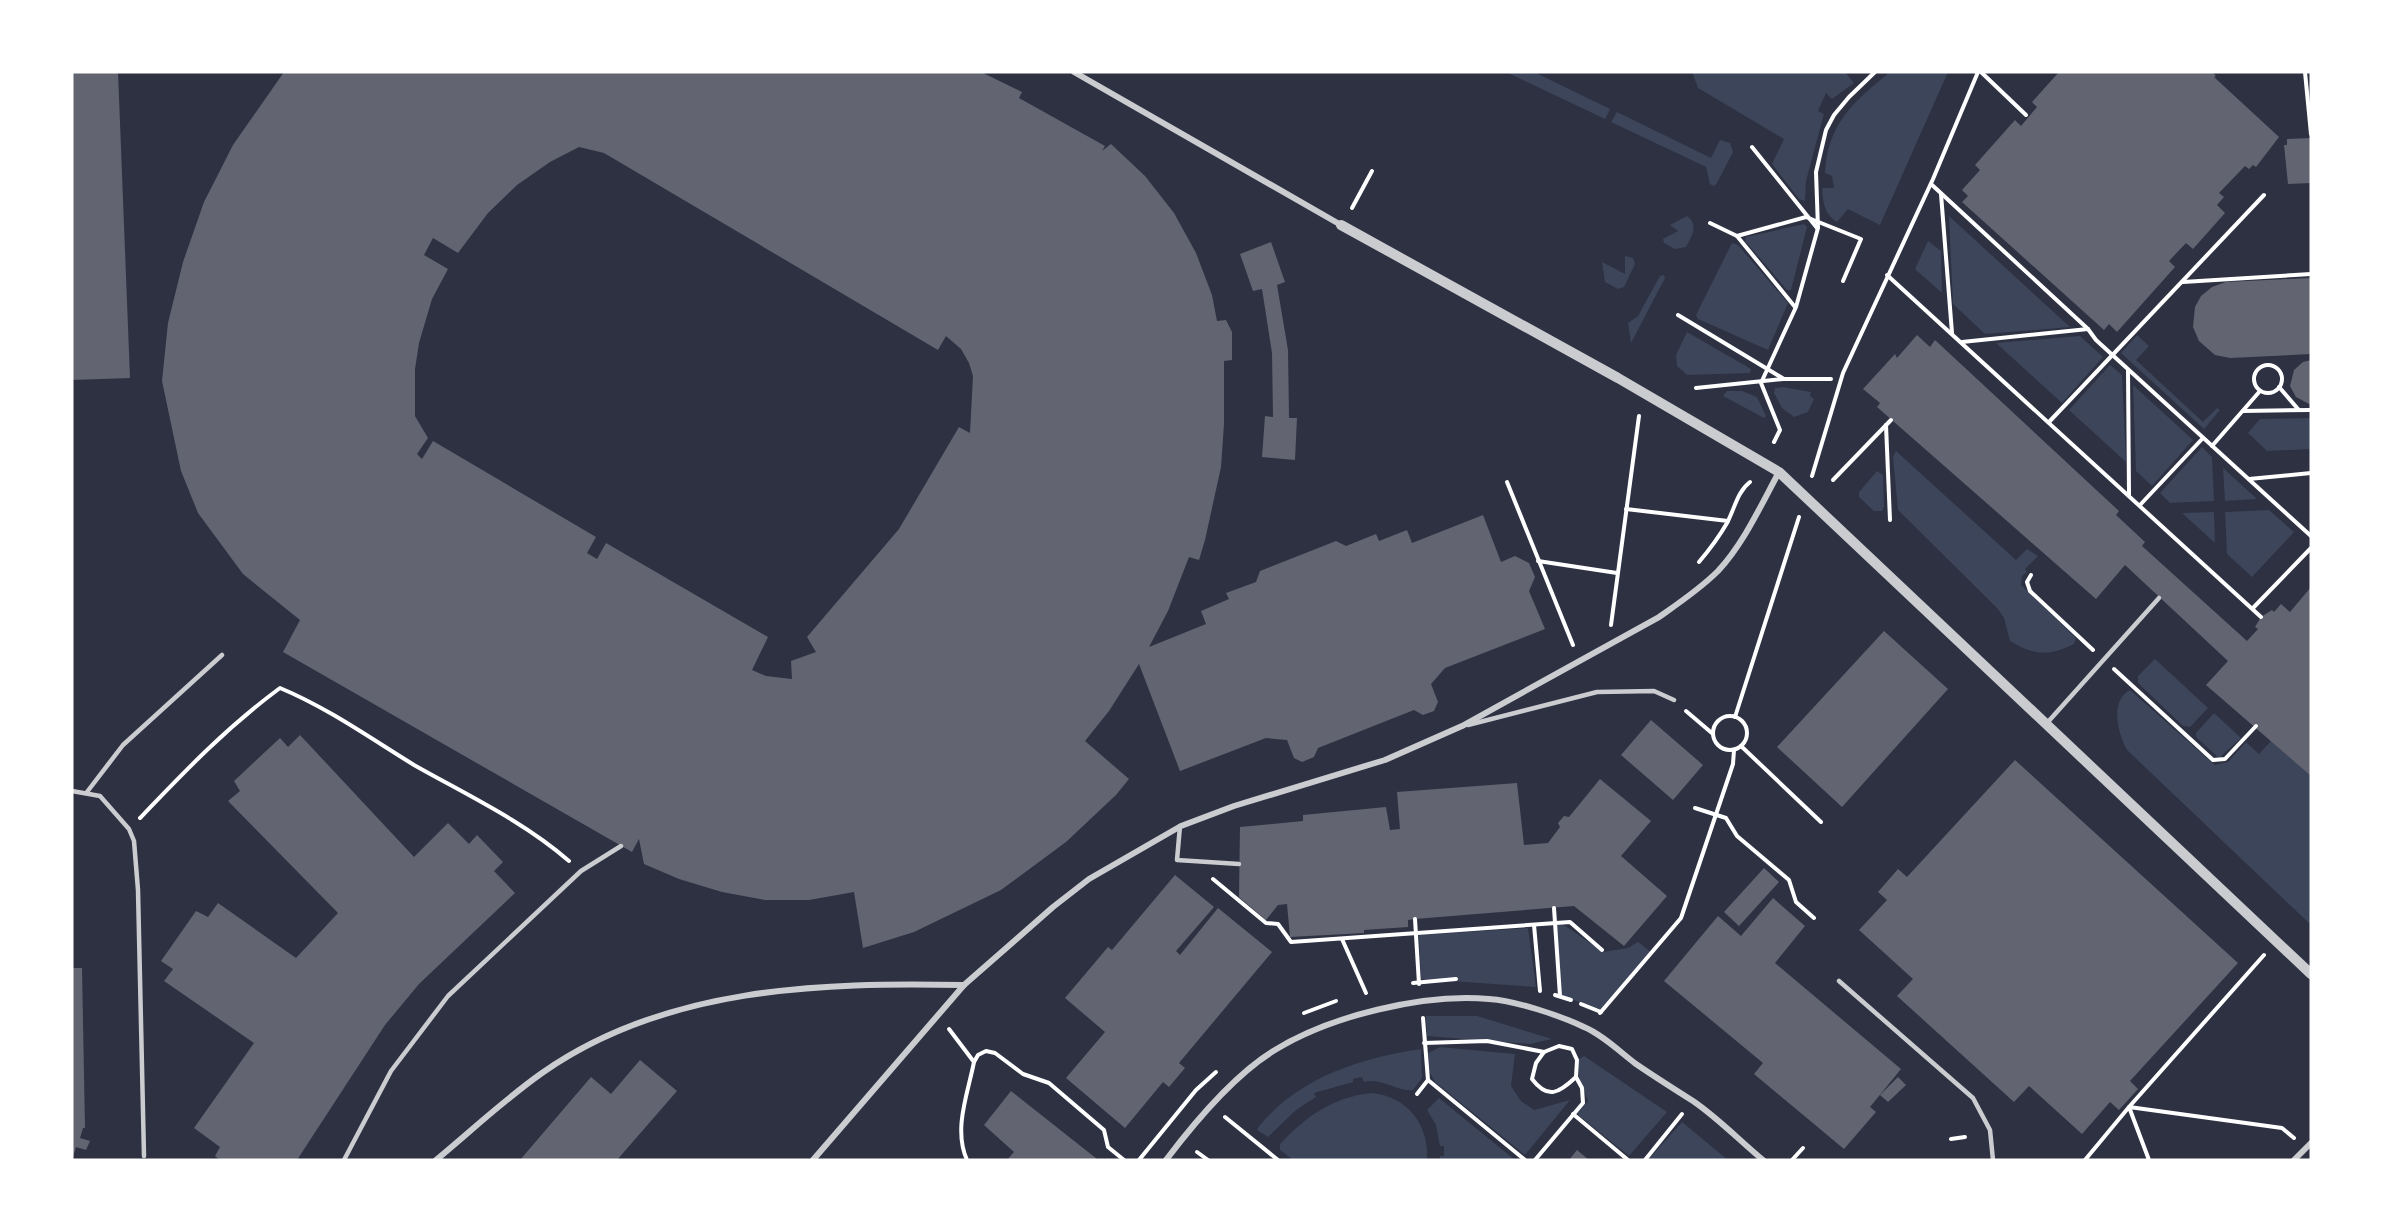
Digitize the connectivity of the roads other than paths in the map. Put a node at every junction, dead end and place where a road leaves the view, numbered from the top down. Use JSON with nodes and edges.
{"nodes":[{"id":1,"x":1074,"y":72,"type":"edge"},
{"id":2,"x":1341,"y":225,"type":"joint"},
{"id":3,"x":1779,"y":472,"type":"junction"},
{"id":4,"x":2159,"y":598,"type":"dead end"},
{"id":5,"x":222,"y":655,"type":"dead end"},
{"id":6,"x":1674,"y":700,"type":"road end"},
{"id":7,"x":2046,"y":723,"type":"junction"},
{"id":8,"x":1462,"y":726,"type":"junction"},
{"id":9,"x":72,"y":791,"type":"edge"},
{"id":10,"x":87,"y":792,"type":"junction"},
{"id":11,"x":1180,"y":826,"type":"junction"},
{"id":12,"x":621,"y":846,"type":"dead end"},
{"id":13,"x":1239,"y":864,"type":"dead end"},
{"id":14,"x":2311,"y":974,"type":"edge"},
{"id":15,"x":1839,"y":981,"type":"dead end"},
{"id":16,"x":964,"y":985,"type":"junction"},
{"id":17,"x":2308,"y":1146,"type":"edge"},
{"id":18,"x":144,"y":1156,"type":"dead end"},
{"id":19,"x":344,"y":1160,"type":"edge"},
{"id":20,"x":436,"y":1160,"type":"edge"},
{"id":21,"x":813,"y":1160,"type":"edge"},
{"id":22,"x":1167,"y":1160,"type":"edge"},
{"id":23,"x":1763,"y":1160,"type":"edge"},
{"id":24,"x":1993,"y":1160,"type":"edge"},
{"id":25,"x":2294,"y":1160,"type":"edge"}],
"edges":[{"from":1,"to":2,"type":"street"},
{"from":2,"to":3,"type":"street"},
{"from":3,"to":7,"type":"street"},
{"from":3,"to":8,"type":"street"},
{"from":4,"to":7,"type":"lane"},
{"from":5,"to":10,"type":"lane"},
{"from":6,"to":8,"type":"lane"},
{"from":7,"to":14,"type":"street"},
{"from":8,"to":11,"type":"street"},
{"from":9,"to":10,"type":"lane"},
{"from":10,"to":18,"type":"lane"},
{"from":11,"to":13,"type":"lane"},
{"from":11,"to":16,"type":"street"},
{"from":12,"to":19,"type":"lane"},
{"from":15,"to":24,"type":"lane"},
{"from":16,"to":20,"type":"street"},
{"from":16,"to":21,"type":"street"},
{"from":17,"to":25,"type":"street"},
{"from":22,"to":23,"type":"street"}]}
